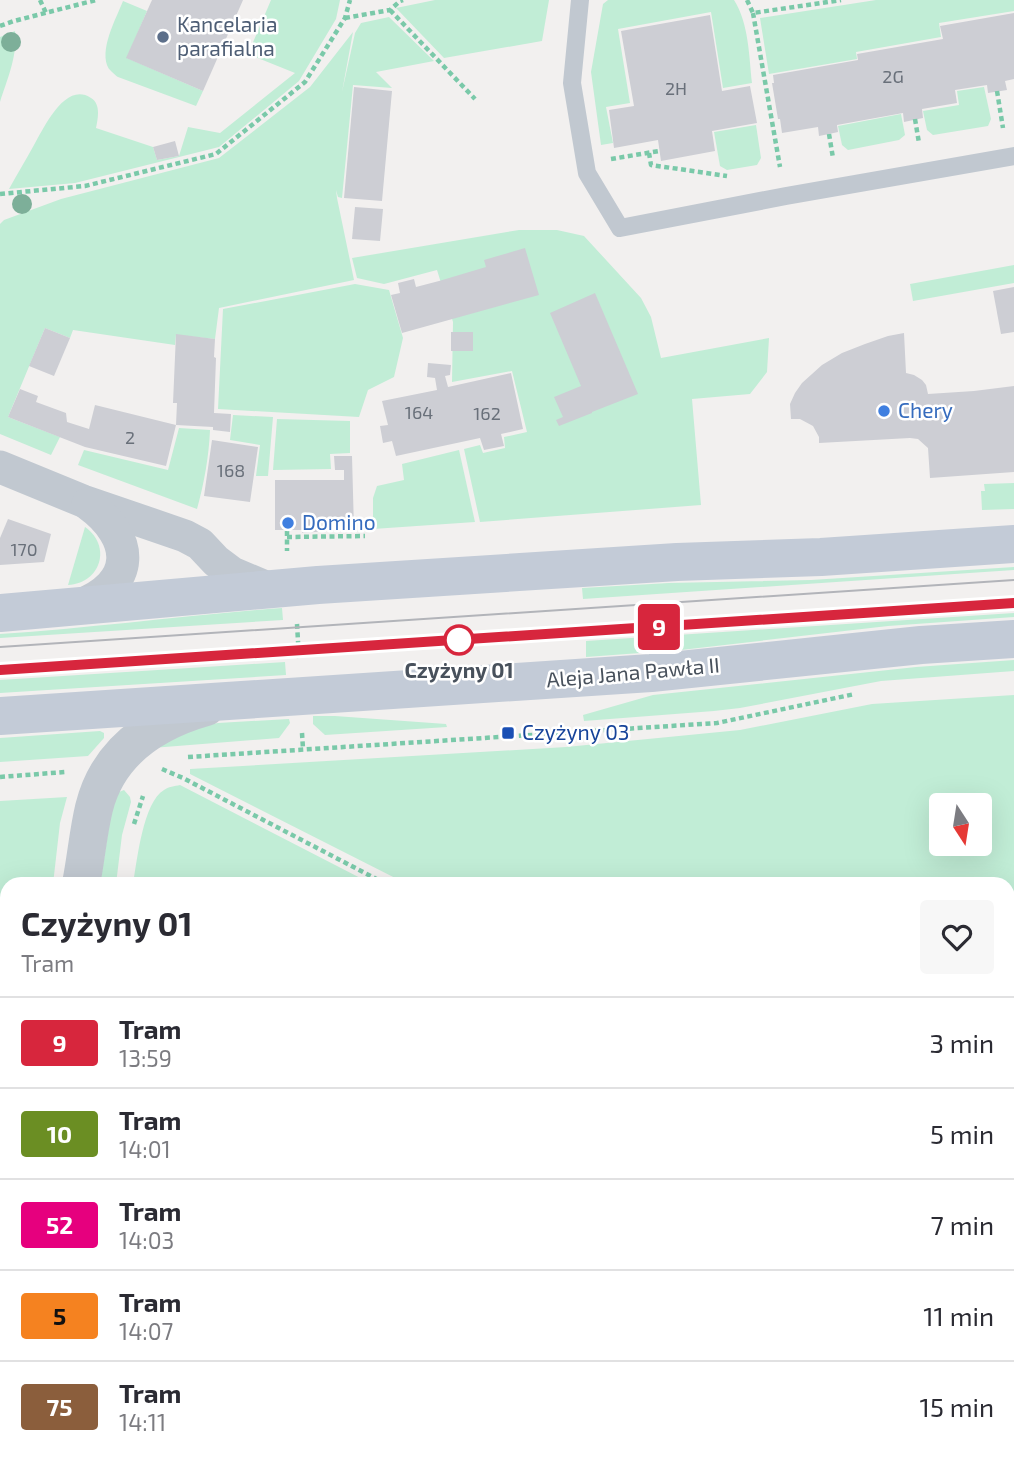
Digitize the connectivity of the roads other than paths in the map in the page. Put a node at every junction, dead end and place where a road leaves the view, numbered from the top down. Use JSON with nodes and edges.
{"nodes":[{"id":1,"x":580,"y":0,"type":"edge"},
{"id":2,"x":1014,"y":156,"type":"edge"},
{"id":3,"x":0,"y":467,"type":"edge"},
{"id":4,"x":83,"y":500,"type":"junction"},
{"id":5,"x":1014,"y":544,"type":"edge"},
{"id":6,"x":270,"y":589,"type":"junction"},
{"id":7,"x":78,"y":606,"type":"junction"},
{"id":8,"x":0,"y":613,"type":"edge"},
{"id":9,"x":1014,"y":639,"type":"edge"},
{"id":10,"x":234,"y":700,"type":"junction"},
{"id":11,"x":0,"y":716,"type":"edge"},
{"id":12,"x":82,"y":877,"type":"edge"}],
"edges":[{"from":1,"to":2,"type":"lane"},
{"from":3,"to":4,"type":"street"},
{"from":4,"to":6,"type":"street"},
{"from":4,"to":7,"type":"street"},
{"from":5,"to":6,"type":"main road"},
{"from":6,"to":7,"type":"main road"},
{"from":7,"to":8,"type":"main road"},
{"from":9,"to":10,"type":"main road","name":"Aleja Jana Pawła II"},
{"from":10,"to":11,"type":"main road","name":"Aleja Jana Pawła II"},
{"from":10,"to":12,"type":"street"}]}
